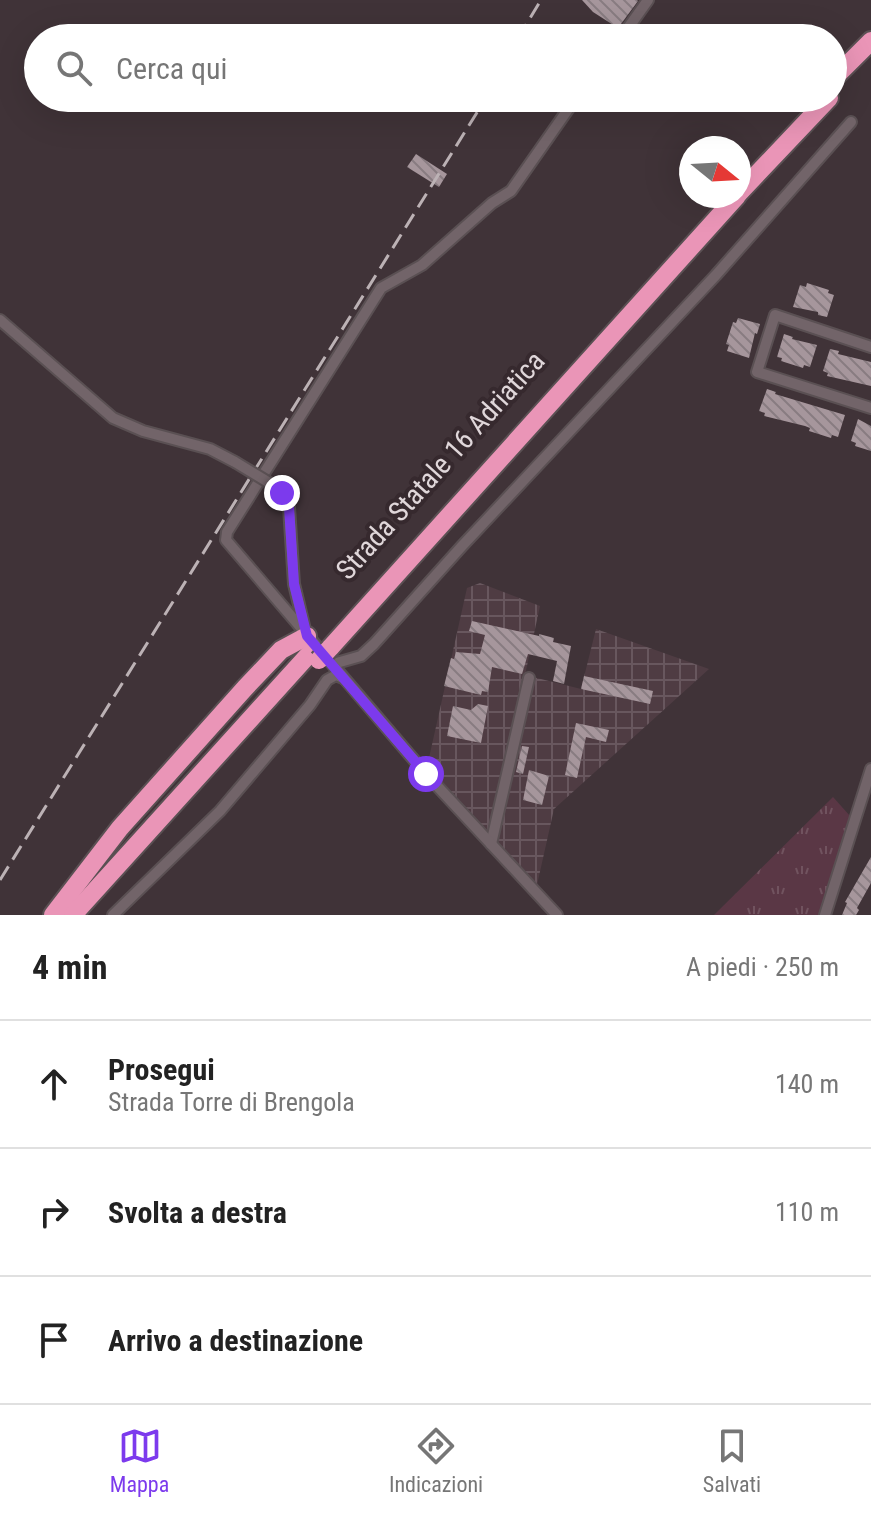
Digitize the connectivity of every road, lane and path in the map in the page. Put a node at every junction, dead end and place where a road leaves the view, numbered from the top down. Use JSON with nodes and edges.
{"nodes":[{"id":1,"x":648,"y":0,"type":"edge"},
{"id":2,"x":631,"y":24,"type":"edge"},
{"id":3,"x":871,"y":41,"type":"edge"},
{"id":4,"x":871,"y":56,"type":"edge"},
{"id":5,"x":847,"y":65,"type":"edge"},
{"id":6,"x":847,"y":80,"type":"edge"},
{"id":7,"x":566,"y":112,"type":"edge"},
{"id":8,"x":801,"y":112,"type":"edge"},
{"id":9,"x":816,"y":112,"type":"edge"},
{"id":10,"x":851,"y":122,"type":"dead end"},
{"id":11,"x":751,"y":164,"type":"edge"},
{"id":12,"x":751,"y":181,"type":"edge"},
{"id":13,"x":711,"y":208,"type":"edge"},
{"id":14,"x":726,"y":208,"type":"edge"},
{"id":15,"x":0,"y":320,"type":"edge"},
{"id":16,"x":871,"y":347,"type":"edge"},
{"id":17,"x":871,"y":408,"type":"edge"},
{"id":18,"x":320,"y":650,"type":"junction"},
{"id":19,"x":343,"y":678,"type":"junction"},
{"id":20,"x":529,"y":678,"type":"dead end"},
{"id":21,"x":871,"y":769,"type":"edge"},
{"id":22,"x":491,"y":844,"type":"junction"},
{"id":23,"x":53,"y":915,"type":"edge"},
{"id":24,"x":73,"y":915,"type":"edge"},
{"id":25,"x":88,"y":915,"type":"edge"},
{"id":26,"x":113,"y":915,"type":"edge"},
{"id":27,"x":557,"y":915,"type":"edge"},
{"id":28,"x":825,"y":915,"type":"edge"}],
"edges":[{"from":1,"to":2,"type":"street"},
{"from":3,"to":5,"type":"highway"},
{"from":4,"to":6,"type":"highway","name":"Strada Statale 16 Adriatica"},
{"from":7,"to":18,"type":"street"},
{"from":8,"to":11,"type":"highway"},
{"from":9,"to":12,"type":"highway","name":"Strada Statale 16 Adriatica"},
{"from":10,"to":18,"type":"street"},
{"from":13,"to":18,"type":"highway","name":"Strada Statale 16 Adriatica"},
{"from":14,"to":18,"type":"highway","name":"Strada Statale 16 Adriatica"},
{"from":15,"to":18,"type":"street","bridge":true},
{"from":16,"to":17,"type":"street"},
{"from":18,"to":19,"type":"street"},
{"from":18,"to":23,"type":"highway"},
{"from":18,"to":24,"type":"highway","name":"Strada Statale 16 Adriatica"},
{"from":18,"to":25,"type":"highway","name":"Strada Statale 16 Adriatica"},
{"from":19,"to":22,"type":"street"},
{"from":19,"to":26,"type":"street"},
{"from":20,"to":22,"type":"street"},
{"from":21,"to":28,"type":"street"},
{"from":22,"to":27,"type":"street"}]}
